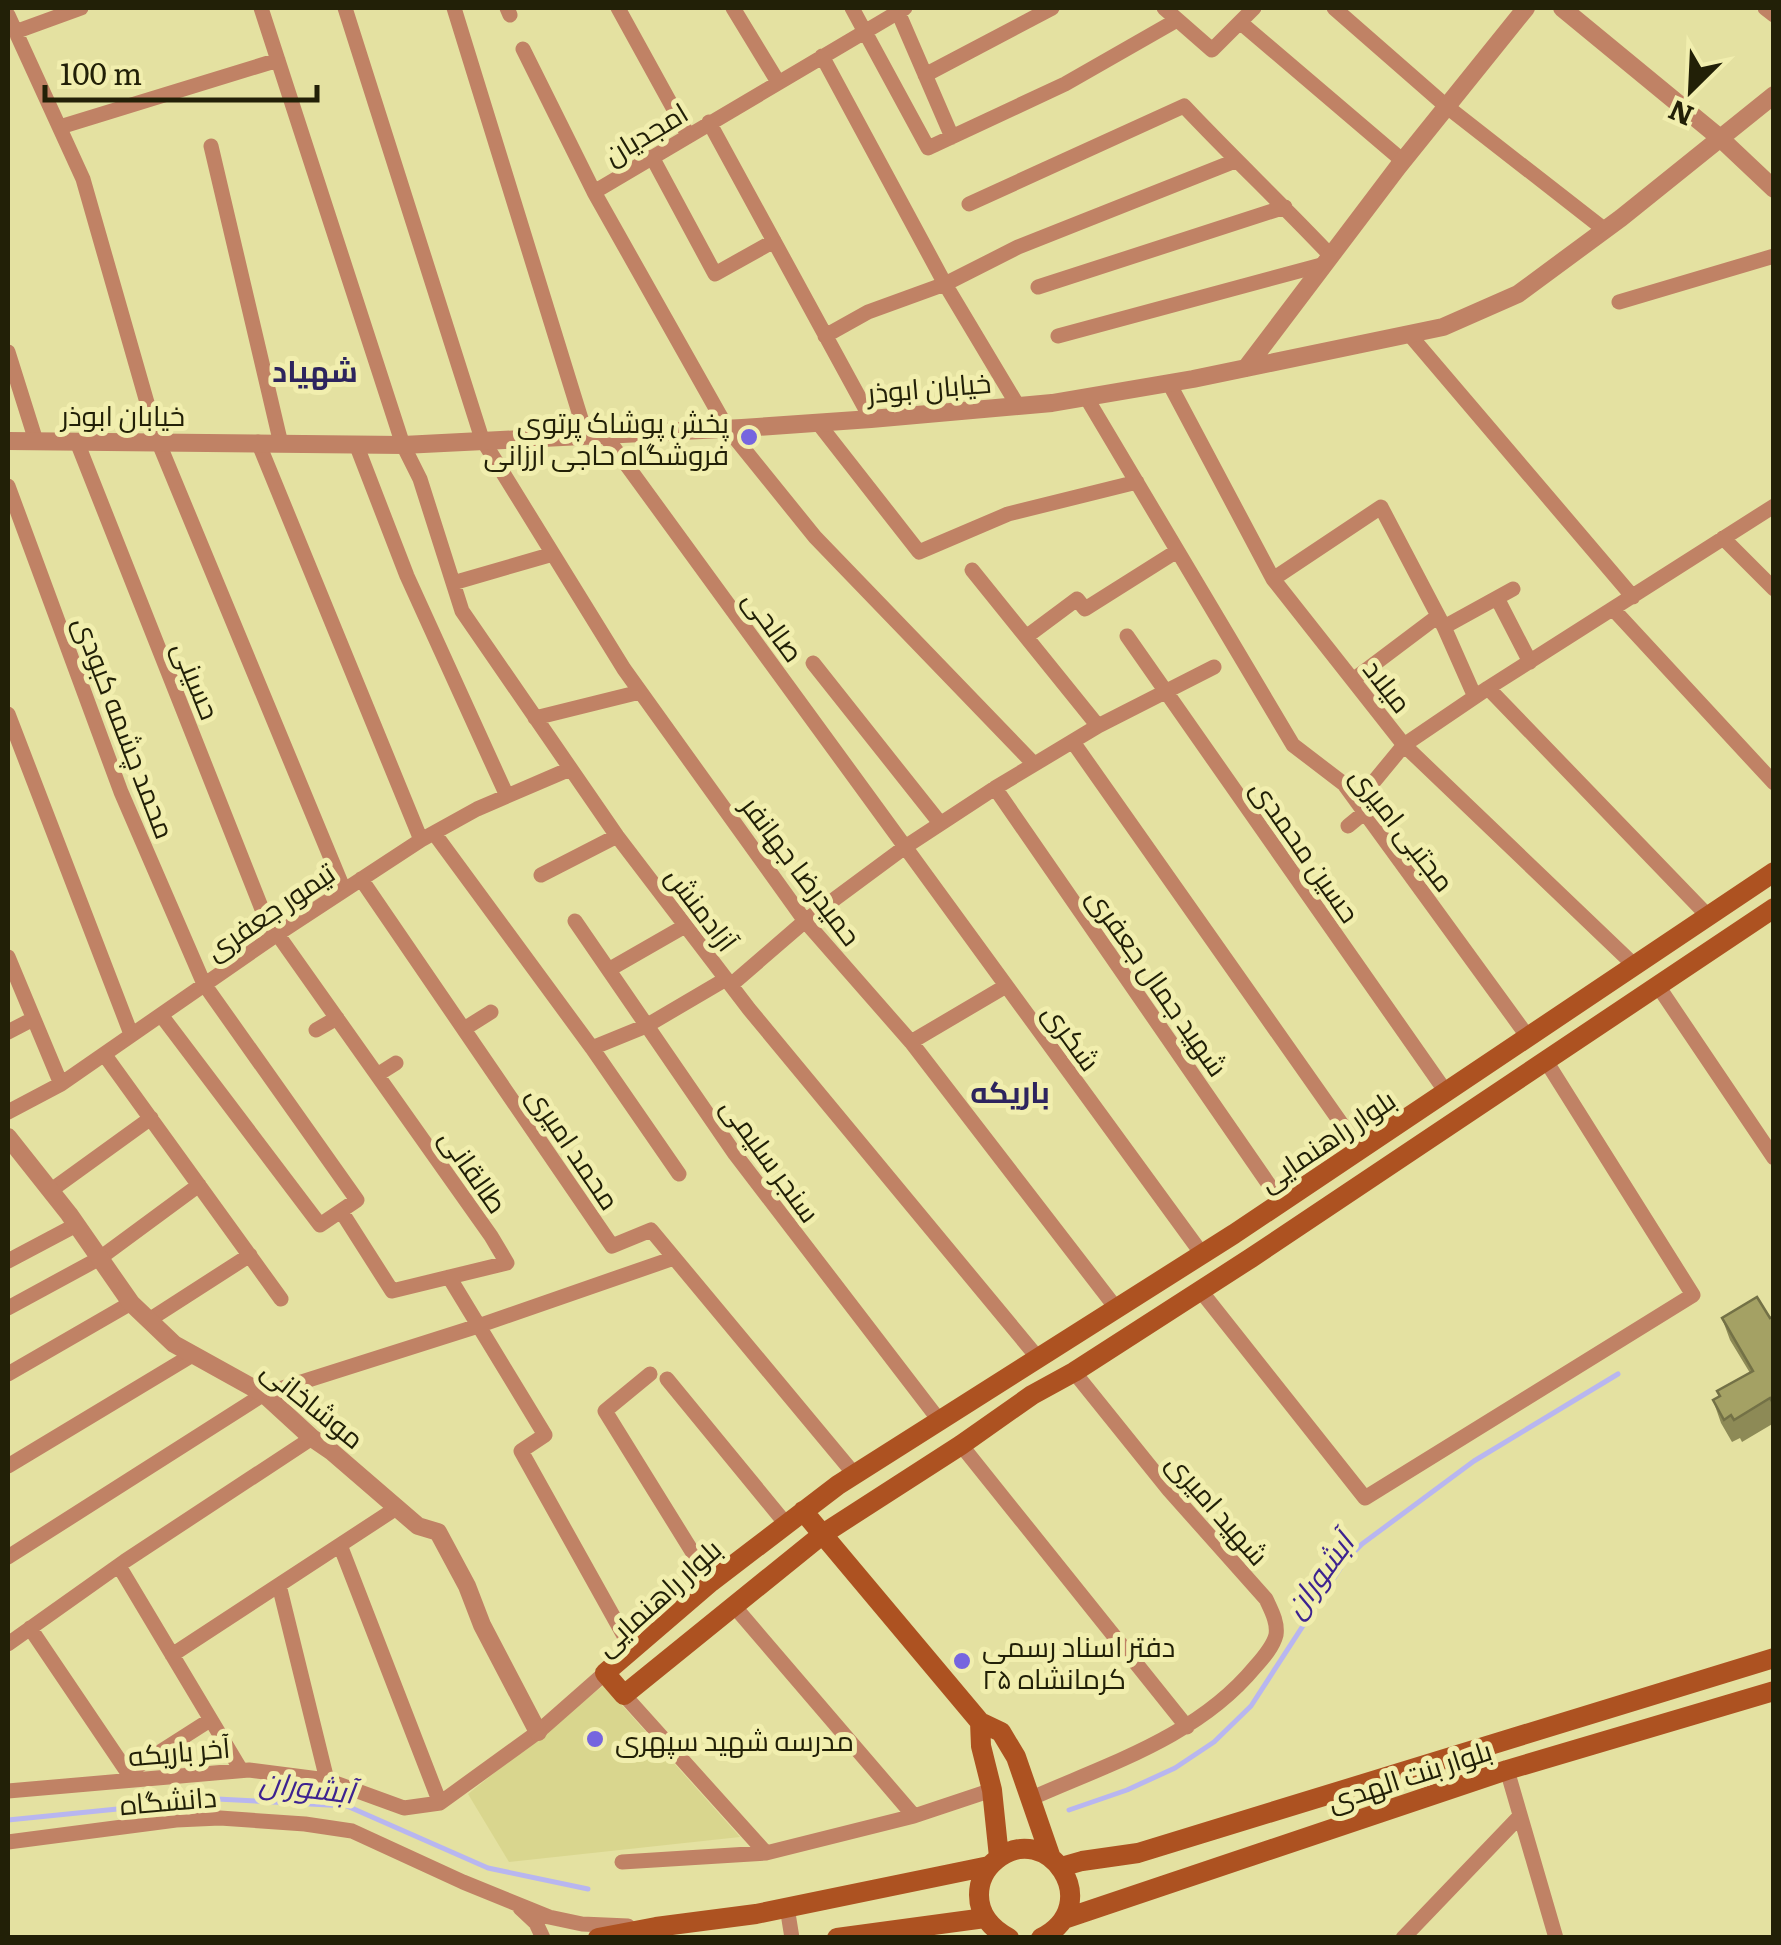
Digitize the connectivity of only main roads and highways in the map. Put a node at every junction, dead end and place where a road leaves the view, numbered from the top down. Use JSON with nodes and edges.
{"nodes":[{"id":1,"x":1774,"y":872,"type":"edge"},
{"id":2,"x":1774,"y":908,"type":"edge"},
{"id":3,"x":803,"y":1510,"type":"junction"},
{"id":4,"x":823,"y":1534,"type":"junction"},
{"id":5,"x":1774,"y":1658,"type":"edge"},
{"id":6,"x":1774,"y":1691,"type":"edge"},
{"id":7,"x":980,"y":1722,"type":"junction"},
{"id":8,"x":994,"y":1862,"type":"junction"},
{"id":9,"x":1056,"y":1862,"type":"junction"},
{"id":10,"x":986,"y":1918,"type":"junction"},
{"id":11,"x":1054,"y":1931,"type":"edge"},
{"id":12,"x":1007,"y":1937,"type":"edge"},
{"id":13,"x":598,"y":1938,"type":"edge"},
{"id":14,"x":837,"y":1938,"type":"edge"}],
"edges":[{"from":1,"to":3,"type":"main road","name":"بلوار راهنمایی"},
{"from":2,"to":4,"type":"main road","name":"بلوار راهنمایی"},
{"from":3,"to":4,"type":"main road"},
{"from":3,"to":4,"type":"main road","name":"بلوار راهنمایی"},
{"from":4,"to":7,"type":"main road"},
{"from":5,"to":9,"type":"main road","name":"بلوار بنت الهدی"},
{"from":6,"to":11,"type":"main road","name":"بلوار بنت الهدی"},
{"from":7,"to":8,"type":"main road"},
{"from":7,"to":9,"type":"main road"},
{"from":8,"to":9,"type":"main road","name":"بلوار بنت الهدی"},
{"from":8,"to":10,"type":"main road"},
{"from":8,"to":13,"type":"main road"},
{"from":9,"to":11,"type":"main road"},
{"from":10,"to":12,"type":"main road"},
{"from":10,"to":14,"type":"main road"}]}
